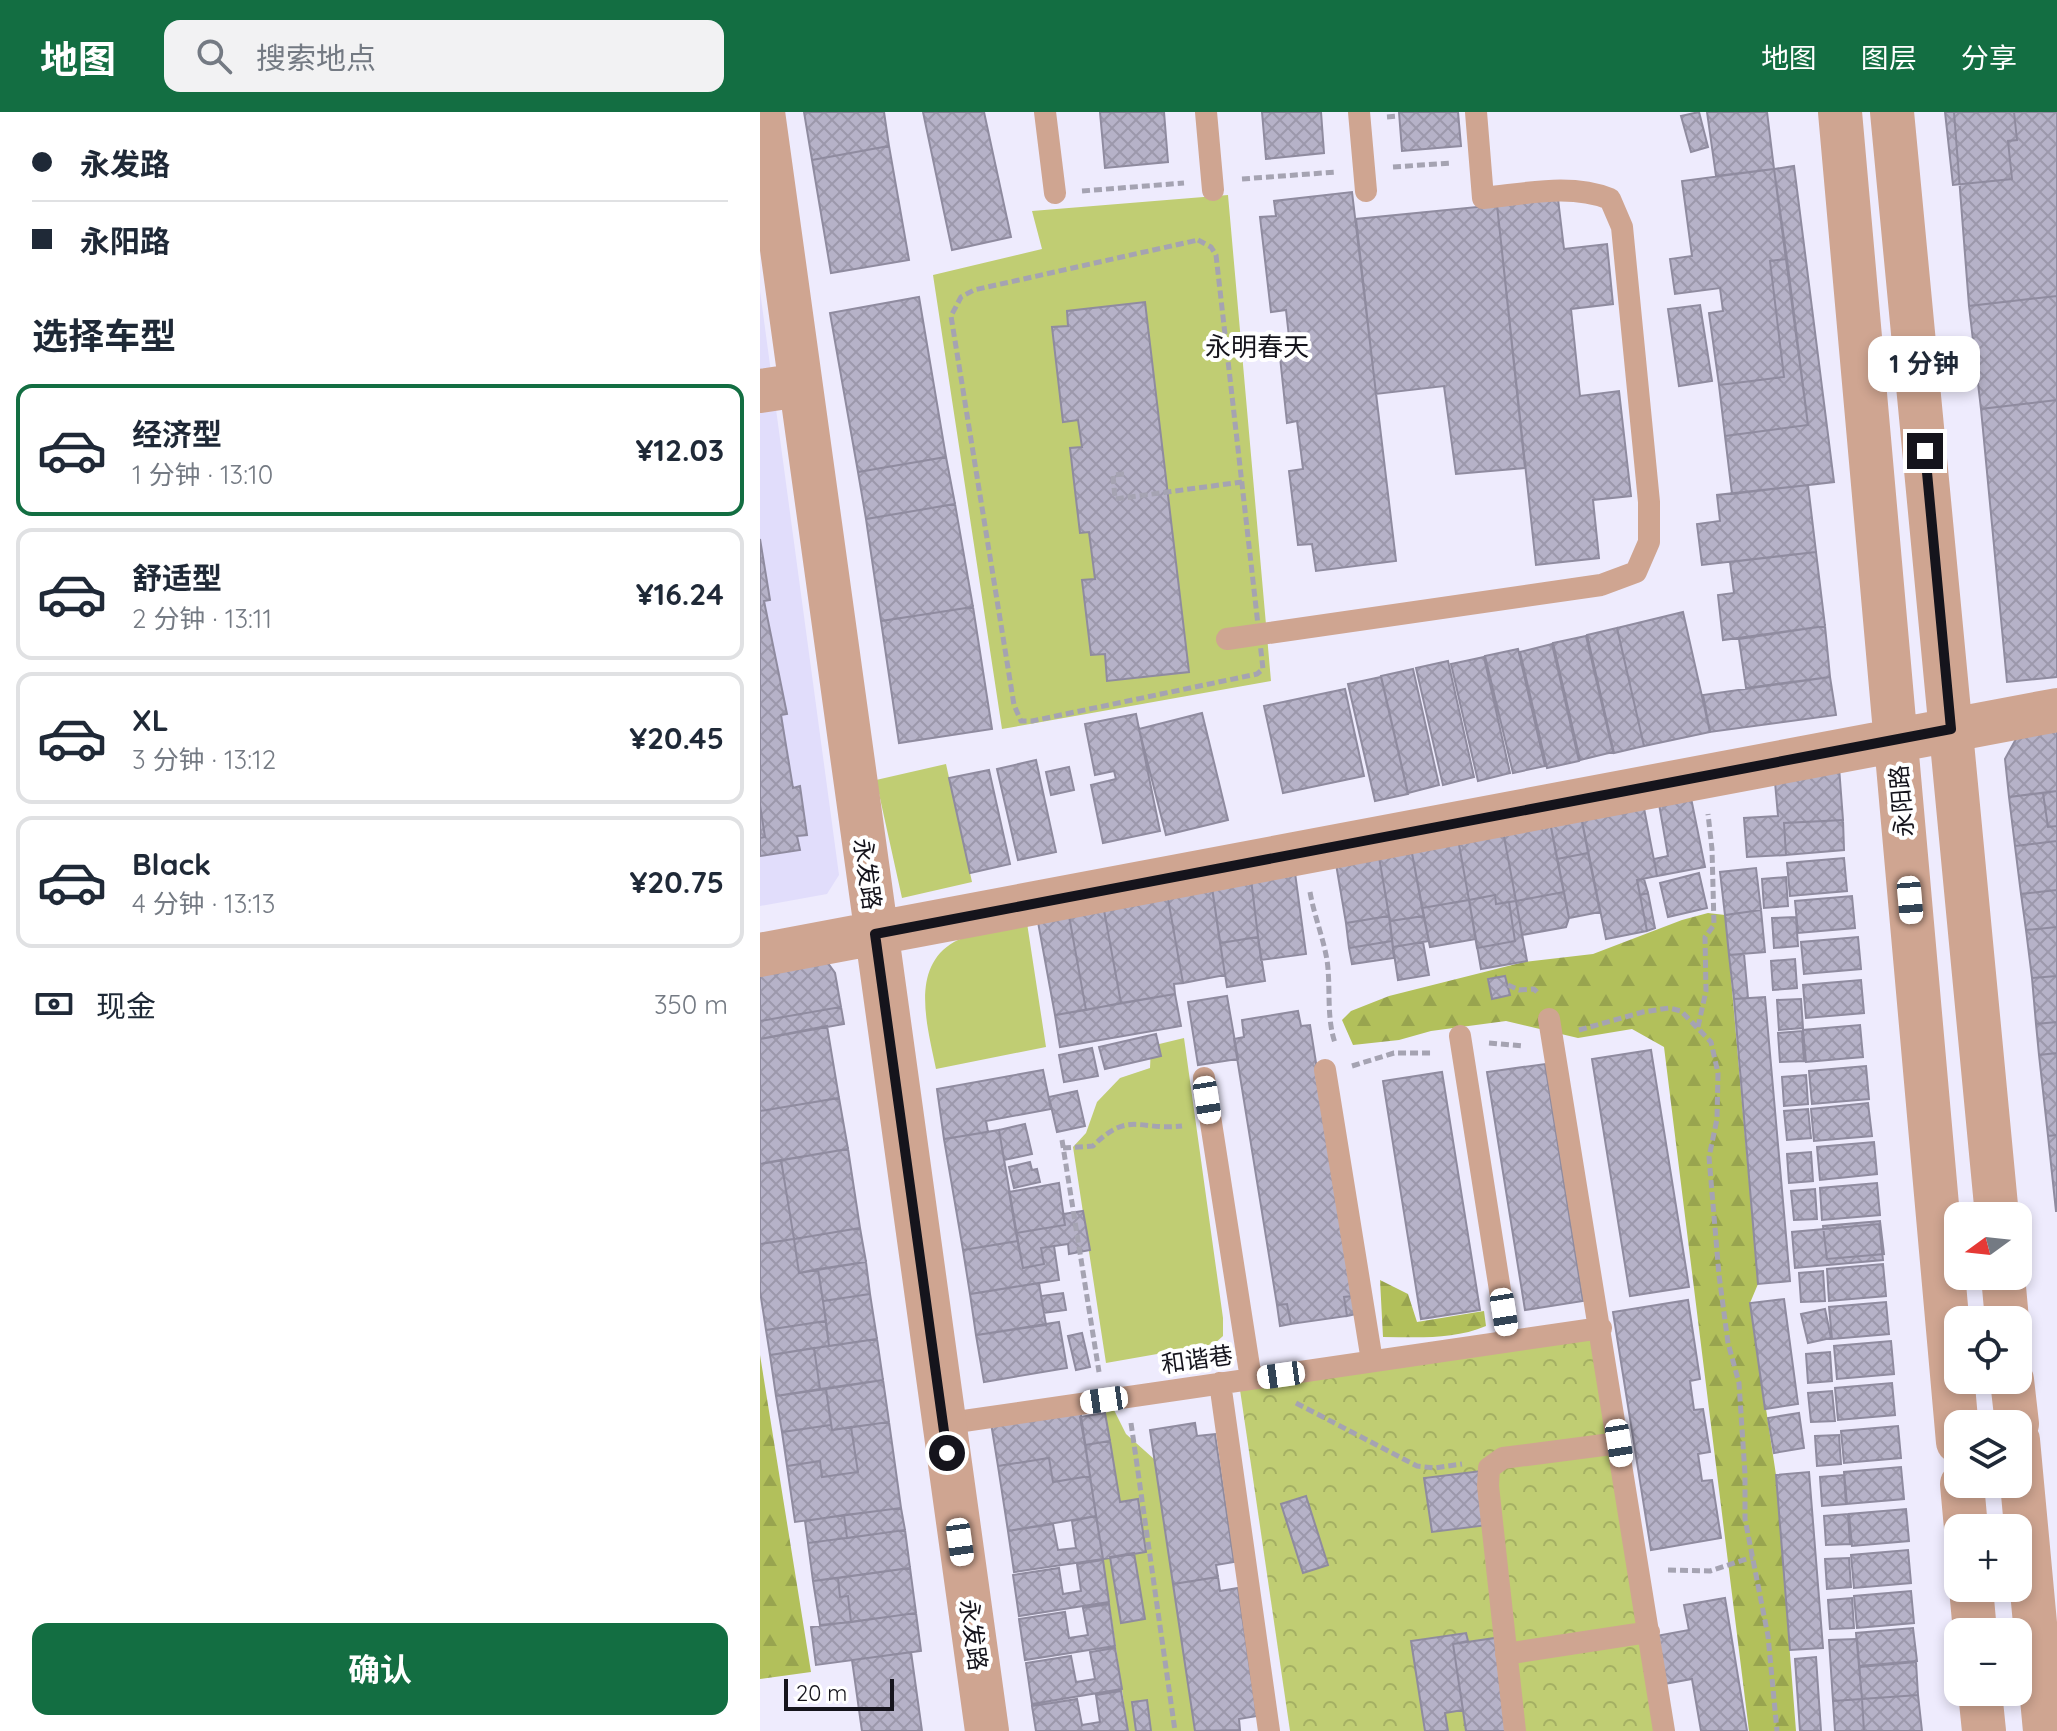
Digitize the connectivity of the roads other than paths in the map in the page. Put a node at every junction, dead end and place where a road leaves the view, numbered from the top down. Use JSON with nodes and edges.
{"nodes":[{"id":1,"x":763,"y":112,"type":"edge"},
{"id":2,"x":1045,"y":112,"type":"edge"},
{"id":3,"x":1206,"y":112,"type":"edge"},
{"id":4,"x":1359,"y":112,"type":"edge"},
{"id":5,"x":1476,"y":112,"type":"edge"},
{"id":6,"x":1840,"y":112,"type":"edge"},
{"id":7,"x":1892,"y":112,"type":"edge"},
{"id":8,"x":1365,"y":180,"type":"road end"},
{"id":9,"x":1212,"y":186,"type":"road end"},
{"id":10,"x":1055,"y":193,"type":"road end"},
{"id":11,"x":780,"y":388,"type":"edge"},
{"id":12,"x":1227,"y":639,"type":"dead end"},
{"id":13,"x":2057,"y":710,"type":"edge"},
{"id":14,"x":1951,"y":729,"type":"junction"},
{"id":15,"x":1896,"y":740,"type":"junction"},
{"id":16,"x":875,"y":934,"type":"junction"},
{"id":17,"x":760,"y":955,"type":"edge"},
{"id":18,"x":1550,"y":1029,"type":"road end"},
{"id":19,"x":1461,"y":1043,"type":"road end"},
{"id":20,"x":1334,"y":1069,"type":"road end"},
{"id":21,"x":1204,"y":1078,"type":"dead end"},
{"id":22,"x":1996,"y":1202,"type":"edge"},
{"id":23,"x":1601,"y":1328,"type":"junction"},
{"id":24,"x":1508,"y":1341,"type":"junction"},
{"id":25,"x":1372,"y":1361,"type":"junction"},
{"id":26,"x":1251,"y":1379,"type":"junction"},
{"id":27,"x":1220,"y":1383,"type":"junction"},
{"id":28,"x":1955,"y":1410,"type":"edge"},
{"id":29,"x":943,"y":1424,"type":"junction"},
{"id":30,"x":1619,"y":1443,"type":"junction"},
{"id":31,"x":2023,"y":1498,"type":"edge"},
{"id":32,"x":1649,"y":1632,"type":"junction"},
{"id":33,"x":1506,"y":1654,"type":"junction"},
{"id":34,"x":1981,"y":1706,"type":"edge"},
{"id":35,"x":987,"y":1731,"type":"edge"},
{"id":36,"x":1269,"y":1731,"type":"edge"},
{"id":37,"x":1515,"y":1731,"type":"edge"},
{"id":38,"x":1664,"y":1731,"type":"edge"},
{"id":39,"x":1984,"y":1731,"type":"edge"},
{"id":40,"x":2045,"y":1731,"type":"edge"}],
"edges":[{"from":1,"to":11,"type":"street","name":"永发路"},
{"from":2,"to":10,"type":"lane"},
{"from":3,"to":9,"type":"lane"},
{"from":4,"to":8,"type":"lane"},
{"from":5,"to":12,"type":"lane"},
{"from":6,"to":15,"type":"street","name":"永阳路"},
{"from":7,"to":14,"type":"street"},
{"from":11,"to":16,"type":"street","name":"永发路"},
{"from":13,"to":14,"type":"street"},
{"from":14,"to":15,"type":"street"},
{"from":14,"to":22,"type":"street"},
{"from":15,"to":16,"type":"street"},
{"from":15,"to":28,"type":"street","name":"永阳路"},
{"from":16,"to":17,"type":"street"},
{"from":16,"to":29,"type":"street","name":"永发路"},
{"from":18,"to":23,"type":"lane"},
{"from":19,"to":24,"type":"lane"},
{"from":20,"to":25,"type":"lane"},
{"from":21,"to":26,"type":"lane"},
{"from":23,"to":24,"type":"lane","name":"和谐巷"},
{"from":23,"to":30,"type":"lane"},
{"from":24,"to":25,"type":"lane","name":"和谐巷"},
{"from":25,"to":26,"type":"lane","name":"和谐巷"},
{"from":26,"to":27,"type":"lane","name":"和谐巷"},
{"from":27,"to":29,"type":"lane","name":"和谐巷"},
{"from":27,"to":36,"type":"lane"},
{"from":29,"to":35,"type":"street","name":"永发路"},
{"from":30,"to":32,"type":"lane"},
{"from":30,"to":33,"type":"lane"},
{"from":31,"to":40,"type":"street"},
{"from":32,"to":33,"type":"lane"},
{"from":32,"to":38,"type":"lane"},
{"from":33,"to":37,"type":"lane"},
{"from":34,"to":39,"type":"street"}]}
